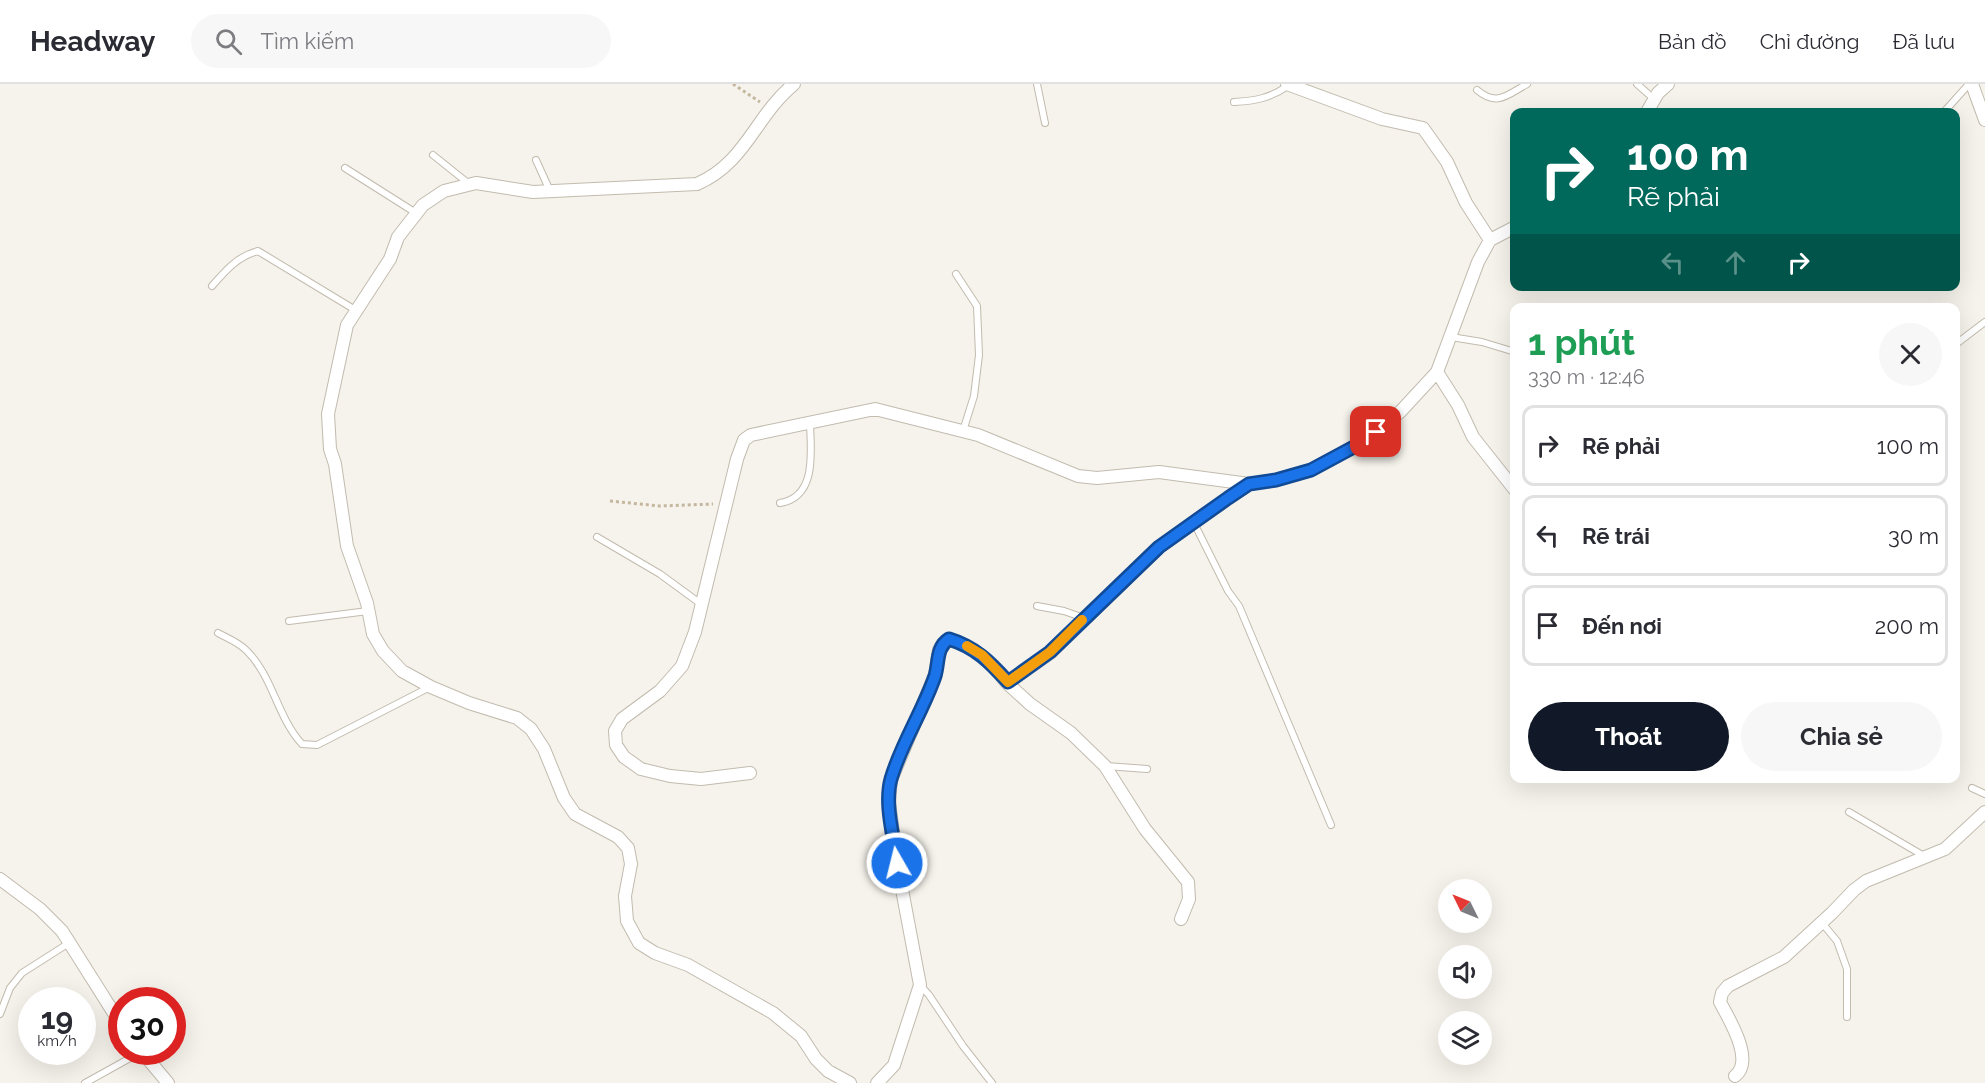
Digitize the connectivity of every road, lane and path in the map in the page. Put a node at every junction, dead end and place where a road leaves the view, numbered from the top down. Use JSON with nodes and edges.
{"nodes":[{"id":1,"x":733,"y":84,"type":"edge"},
{"id":2,"x":794,"y":84,"type":"edge"},
{"id":3,"x":1037,"y":84,"type":"edge"},
{"id":4,"x":1527,"y":84,"type":"edge"},
{"id":5,"x":1637,"y":84,"type":"edge"},
{"id":6,"x":1668,"y":84,"type":"edge"},
{"id":7,"x":1971,"y":84,"type":"edge"},
{"id":8,"x":1288,"y":85,"type":"edge"},
{"id":9,"x":1477,"y":90,"type":"dead end"},
{"id":10,"x":1654,"y":99,"type":"junction"},
{"id":11,"x":1234,"y":102,"type":"dead end"},
{"id":12,"x":769,"y":108,"type":"junction"},
{"id":13,"x":1649,"y":108,"type":"edge"},
{"id":14,"x":1948,"y":108,"type":"edge"},
{"id":15,"x":1985,"y":120,"type":"edge"},
{"id":16,"x":1046,"y":123,"type":"dead end"},
{"id":17,"x":433,"y":155,"type":"dead end"},
{"id":18,"x":536,"y":160,"type":"dead end"},
{"id":19,"x":345,"y":168,"type":"dead end"},
{"id":20,"x":469,"y":184,"type":"junction"},
{"id":21,"x":550,"y":192,"type":"junction"},
{"id":22,"x":416,"y":213,"type":"junction"},
{"id":23,"x":1510,"y":230,"type":"edge"},
{"id":24,"x":1490,"y":240,"type":"junction"},
{"id":25,"x":956,"y":274,"type":"dead end"},
{"id":26,"x":212,"y":286,"type":"dead end"},
{"id":27,"x":357,"y":312,"type":"junction"},
{"id":28,"x":1985,"y":322,"type":"edge"},
{"id":29,"x":1451,"y":337,"type":"junction"},
{"id":30,"x":1960,"y":341,"type":"edge"},
{"id":31,"x":1510,"y":350,"type":"edge"},
{"id":32,"x":1437,"y":372,"type":"junction"},
{"id":33,"x":810,"y":424,"type":"junction"},
{"id":34,"x":963,"y":431,"type":"junction"},
{"id":35,"x":1249,"y":484,"type":"junction"},
{"id":36,"x":1510,"y":484,"type":"edge"},
{"id":37,"x":610,"y":501,"type":"dead end"},
{"id":38,"x":726,"y":503,"type":"junction"},
{"id":39,"x":780,"y":503,"type":"dead end"},
{"id":40,"x":1194,"y":523,"type":"junction"},
{"id":41,"x":597,"y":537,"type":"dead end"},
{"id":42,"x":702,"y":604,"type":"junction"},
{"id":43,"x":1037,"y":606,"type":"dead end"},
{"id":44,"x":369,"y":611,"type":"junction"},
{"id":45,"x":1084,"y":618,"type":"junction"},
{"id":46,"x":289,"y":621,"type":"dead end"},
{"id":47,"x":218,"y":633,"type":"dead end"},
{"id":48,"x":1008,"y":682,"type":"junction"},
{"id":49,"x":431,"y":687,"type":"junction"},
{"id":50,"x":1105,"y":766,"type":"junction"},
{"id":51,"x":1147,"y":769,"type":"dead end"},
{"id":52,"x":750,"y":773,"type":"dead end"},
{"id":53,"x":1972,"y":788,"type":"dead end"},
{"id":54,"x":1985,"y":794,"type":"edge"},
{"id":55,"x":1849,"y":812,"type":"dead end"},
{"id":56,"x":1985,"y":812,"type":"edge"},
{"id":57,"x":1331,"y":825,"type":"dead end"},
{"id":58,"x":1928,"y":858,"type":"junction"},
{"id":59,"x":0,"y":879,"type":"edge"},
{"id":60,"x":1181,"y":919,"type":"dead end"},
{"id":61,"x":1822,"y":923,"type":"junction"},
{"id":62,"x":69,"y":943,"type":"junction"},
{"id":63,"x":920,"y":985,"type":"junction"},
{"id":64,"x":108,"y":1004,"type":"edge"},
{"id":65,"x":0,"y":1014,"type":"edge"},
{"id":66,"x":1847,"y":1017,"type":"dead end"},
{"id":67,"x":117,"y":1065,"type":"edge"},
{"id":68,"x":152,"y":1065,"type":"edge"},
{"id":69,"x":1735,"y":1076,"type":"dead end"},
{"id":70,"x":84,"y":1083,"type":"edge"},
{"id":71,"x":168,"y":1083,"type":"edge"},
{"id":72,"x":850,"y":1083,"type":"edge"},
{"id":73,"x":877,"y":1083,"type":"edge"},
{"id":74,"x":992,"y":1083,"type":"edge"}],
"edges":[{"from":1,"to":12,"type":"path"},
{"from":2,"to":12,"type":"street"},
{"from":3,"to":16,"type":"lane"},
{"from":4,"to":9,"type":"lane"},
{"from":5,"to":10,"type":"lane"},
{"from":6,"to":10,"type":"street"},
{"from":7,"to":14,"type":"lane"},
{"from":7,"to":15,"type":"street"},
{"from":8,"to":11,"type":"lane"},
{"from":8,"to":24,"type":"street"},
{"from":10,"to":13,"type":"street"},
{"from":12,"to":21,"type":"street"},
{"from":17,"to":20,"type":"lane"},
{"from":18,"to":21,"type":"lane"},
{"from":19,"to":22,"type":"lane"},
{"from":20,"to":21,"type":"street"},
{"from":20,"to":22,"type":"street"},
{"from":22,"to":27,"type":"street"},
{"from":23,"to":24,"type":"street"},
{"from":24,"to":29,"type":"street"},
{"from":25,"to":34,"type":"lane"},
{"from":26,"to":27,"type":"lane"},
{"from":27,"to":44,"type":"street"},
{"from":28,"to":30,"type":"lane"},
{"from":29,"to":31,"type":"lane"},
{"from":29,"to":32,"type":"street"},
{"from":32,"to":35,"type":"street"},
{"from":32,"to":36,"type":"street"},
{"from":33,"to":34,"type":"street"},
{"from":33,"to":38,"type":"street"},
{"from":33,"to":39,"type":"lane"},
{"from":34,"to":35,"type":"street"},
{"from":35,"to":40,"type":"street"},
{"from":37,"to":38,"type":"path"},
{"from":38,"to":42,"type":"street"},
{"from":40,"to":45,"type":"street"},
{"from":40,"to":57,"type":"lane"},
{"from":41,"to":42,"type":"lane"},
{"from":42,"to":52,"type":"street"},
{"from":43,"to":45,"type":"lane"},
{"from":44,"to":46,"type":"lane"},
{"from":44,"to":49,"type":"street"},
{"from":45,"to":48,"type":"street"},
{"from":47,"to":49,"type":"lane"},
{"from":48,"to":50,"type":"street"},
{"from":48,"to":63,"type":"street"},
{"from":49,"to":72,"type":"street"},
{"from":50,"to":51,"type":"lane"},
{"from":50,"to":60,"type":"street"},
{"from":53,"to":54,"type":"lane"},
{"from":55,"to":58,"type":"lane"},
{"from":56,"to":58,"type":"street"},
{"from":58,"to":61,"type":"street"},
{"from":59,"to":62,"type":"street"},
{"from":61,"to":66,"type":"lane"},
{"from":61,"to":69,"type":"street"},
{"from":62,"to":64,"type":"street"},
{"from":62,"to":65,"type":"lane"},
{"from":63,"to":73,"type":"street"},
{"from":63,"to":74,"type":"lane"},
{"from":67,"to":70,"type":"lane"},
{"from":68,"to":71,"type":"street"}]}
